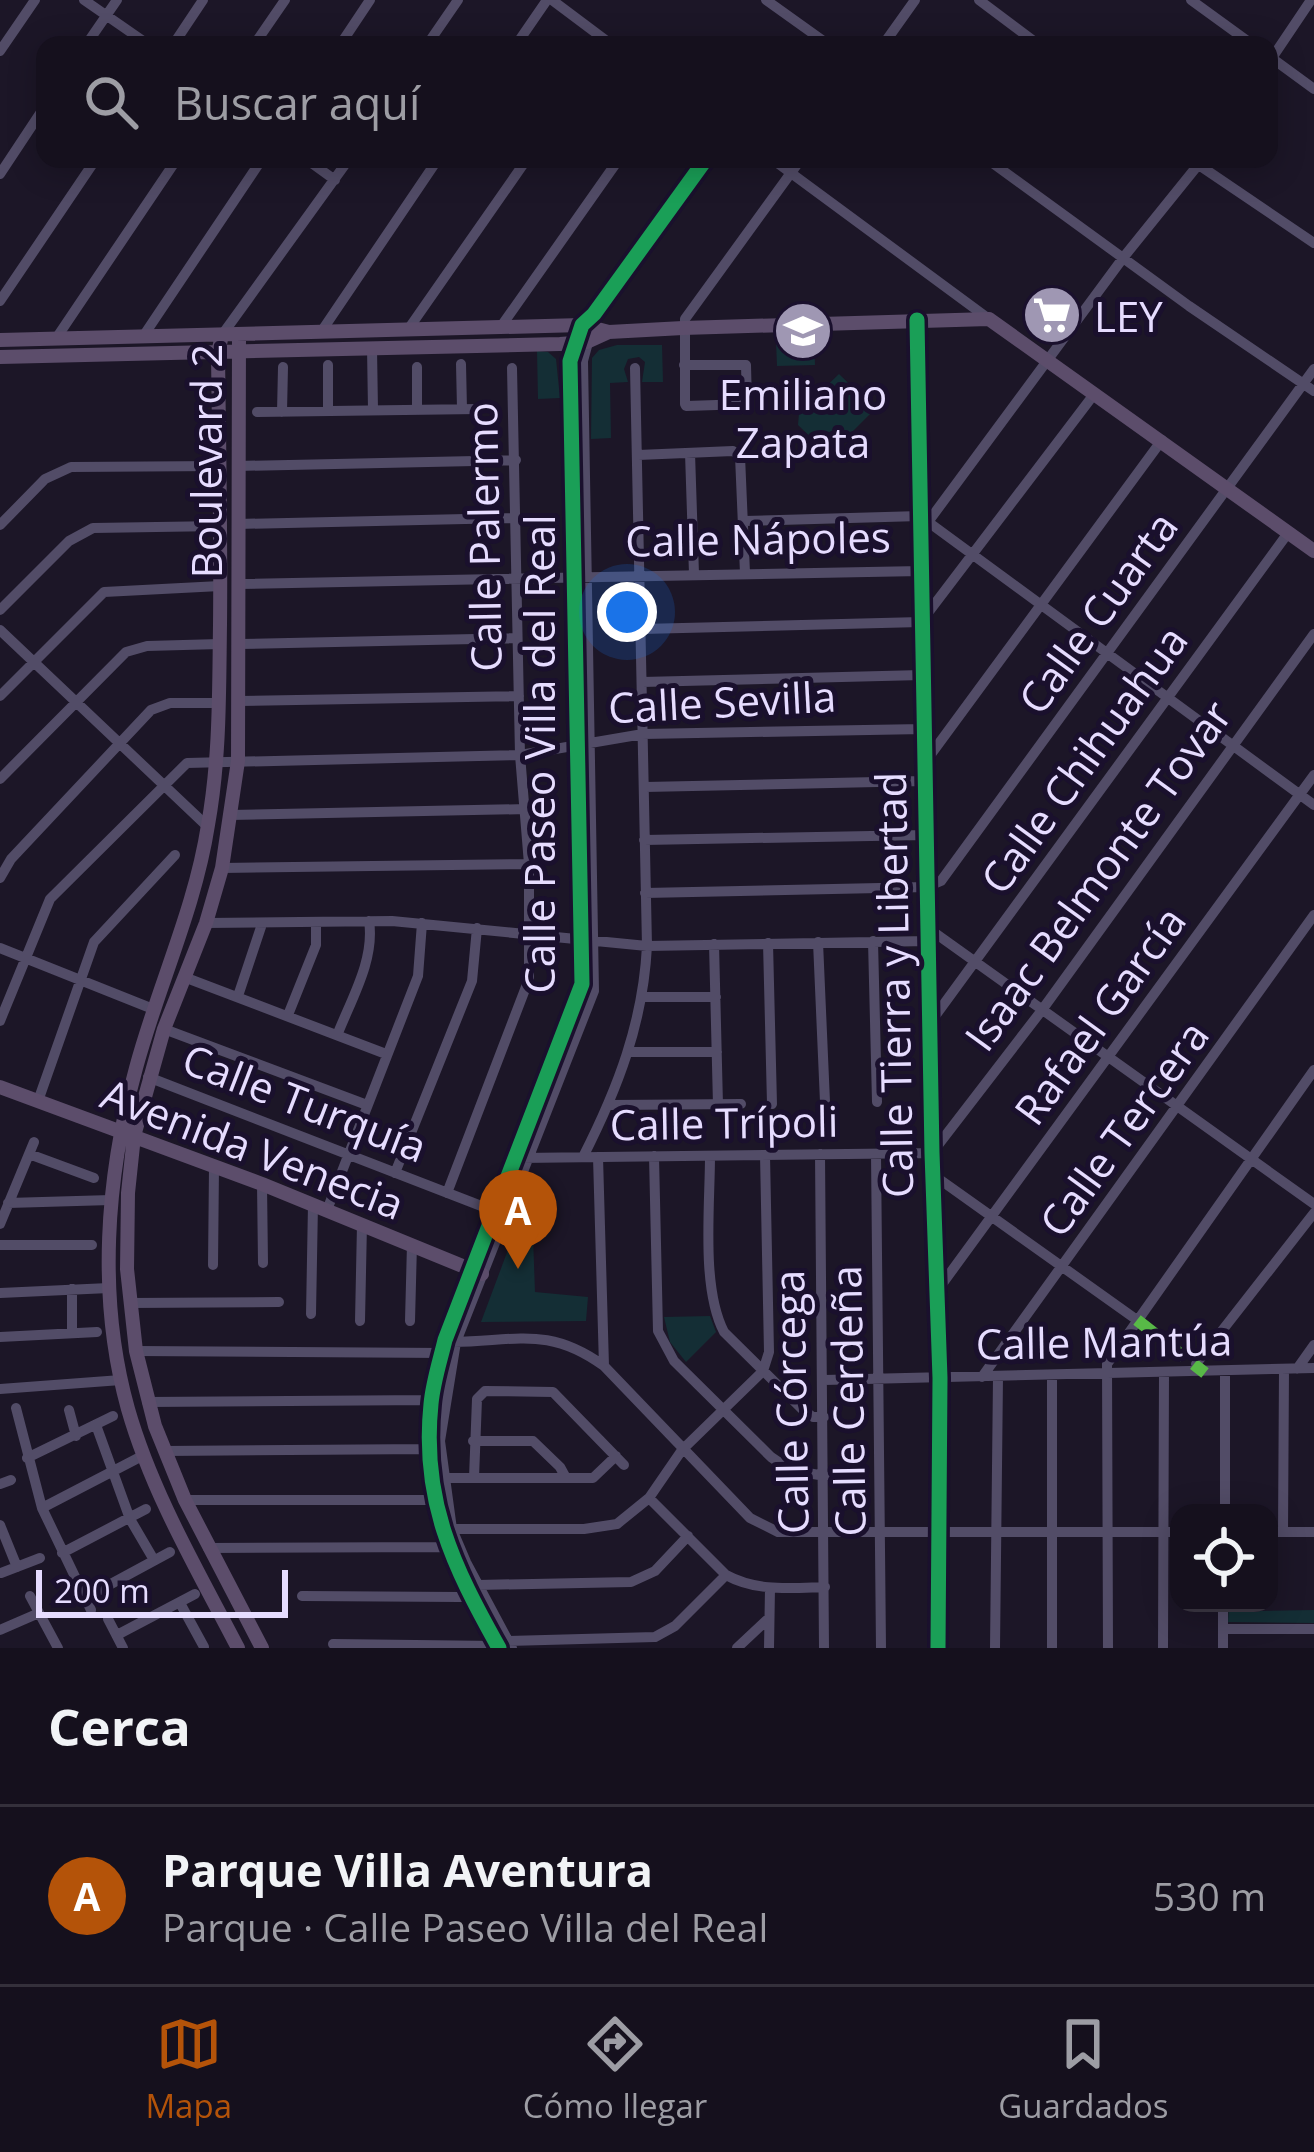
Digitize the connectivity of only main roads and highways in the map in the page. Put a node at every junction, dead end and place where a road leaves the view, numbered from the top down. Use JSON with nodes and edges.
{"nodes":[{"id":1,"x":610,"y":332,"type":"junction"},
{"id":2,"x":221,"y":335,"type":"junction"},
{"id":3,"x":239,"y":335,"type":"junction"},
{"id":4,"x":121,"y":339,"type":"junction"},
{"id":5,"x":0,"y":340,"type":"edge"},
{"id":6,"x":236,"y":352,"type":"junction"},
{"id":7,"x":218,"y":353,"type":"junction"},
{"id":8,"x":67,"y":356,"type":"junction"},
{"id":9,"x":0,"y":357,"type":"edge"},
{"id":10,"x":1314,"y":551,"type":"edge"},
{"id":11,"x":0,"y":1088,"type":"edge"},
{"id":12,"x":126,"y":1134,"type":"junction"},
{"id":13,"x":478,"y":1272,"type":"road end"},
{"id":14,"x":238,"y":1648,"type":"edge"},
{"id":15,"x":262,"y":1648,"type":"edge"}],
"edges":[{"from":1,"to":3,"type":"main road"},
{"from":1,"to":6,"type":"main road"},
{"from":1,"to":10,"type":"main road"},
{"from":2,"to":3,"type":"main road"},
{"from":2,"to":4,"type":"main road"},
{"from":2,"to":7,"type":"main road","name":"Boulevard 2"},
{"from":3,"to":6,"type":"main road","name":"Boulevard 2"},
{"from":4,"to":5,"type":"main road"},
{"from":4,"to":8,"type":"main road"},
{"from":6,"to":7,"type":"main road"},
{"from":6,"to":12,"type":"main road","name":"Boulevard 2"},
{"from":7,"to":8,"type":"main road"},
{"from":7,"to":12,"type":"main road","name":"Boulevard 2"},
{"from":8,"to":9,"type":"main road"},
{"from":11,"to":12,"type":"main road","name":"Avenida Venecia"},
{"from":12,"to":13,"type":"main road","name":"Avenida Venecia"},
{"from":12,"to":14,"type":"main road","name":"Boulevard 2"},
{"from":12,"to":15,"type":"main road","name":"Boulevard 2"}]}
